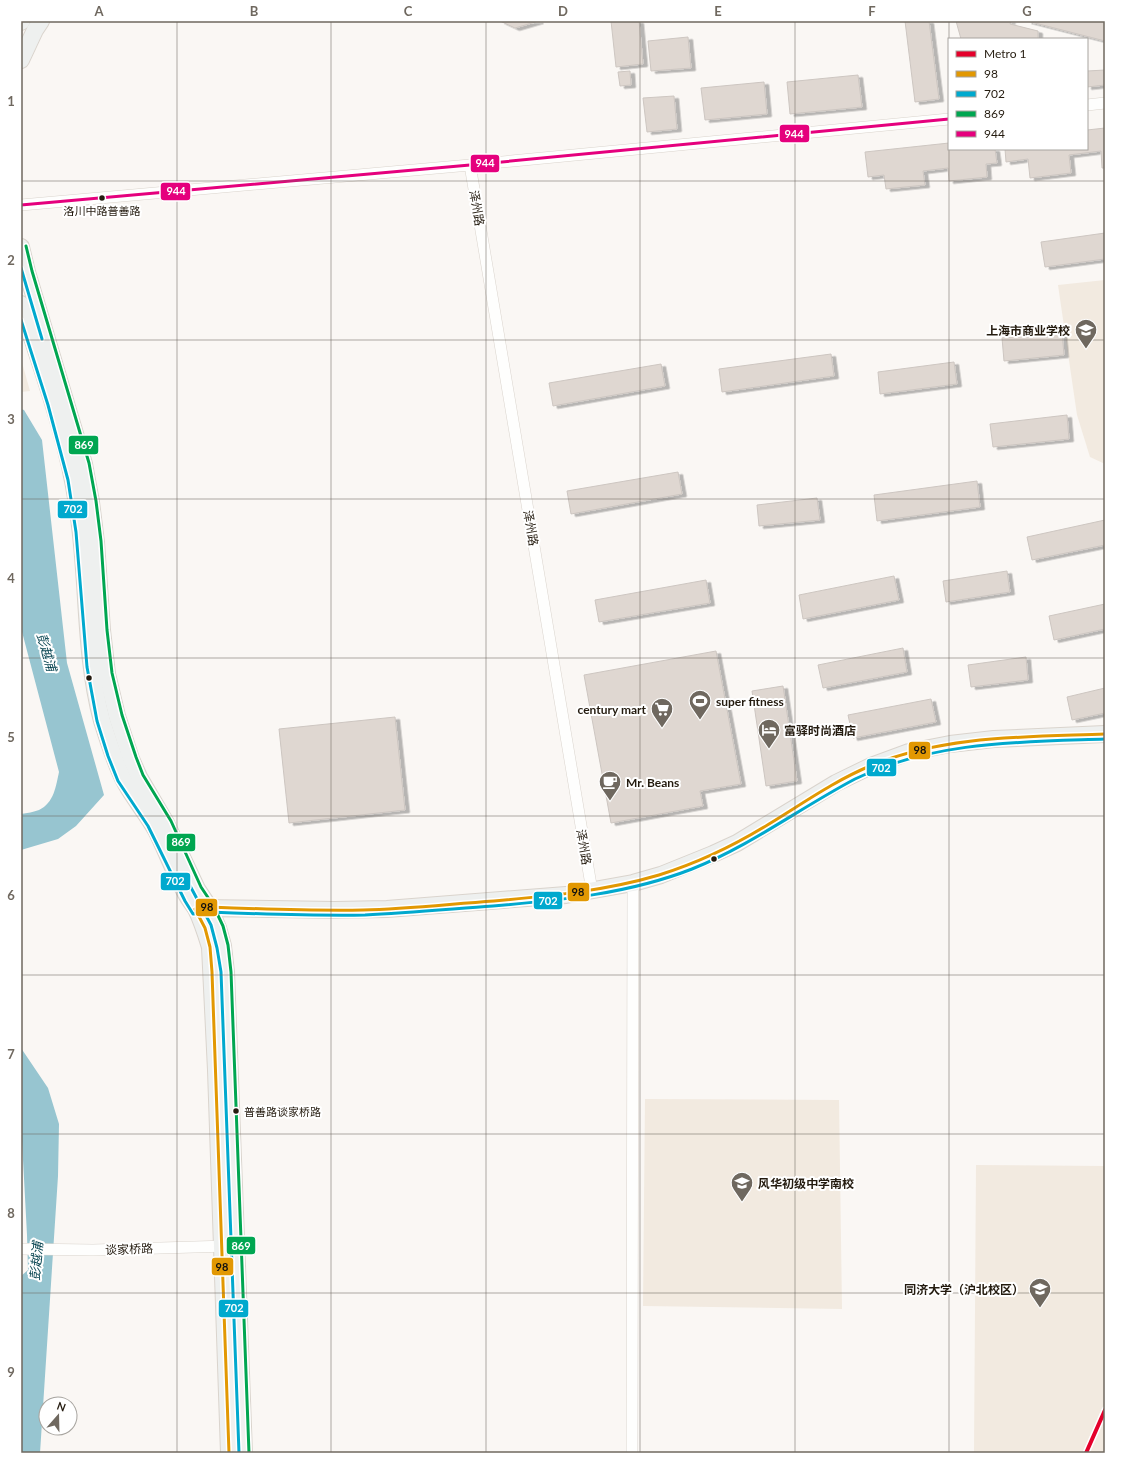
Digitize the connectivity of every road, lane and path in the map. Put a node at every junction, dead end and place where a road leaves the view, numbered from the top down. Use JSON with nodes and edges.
{"nodes":[{"id":1,"x":41,"y":21,"type":"edge"},
{"id":2,"x":21,"y":60,"type":"edge"},
{"id":3,"x":1105,"y":103,"type":"edge"},
{"id":4,"x":1088,"y":105,"type":"edge"},
{"id":5,"x":948,"y":119,"type":"edge"},
{"id":6,"x":470,"y":165,"type":"junction"},
{"id":7,"x":21,"y":205,"type":"edge"},
{"id":8,"x":21,"y":247,"type":"edge"},
{"id":9,"x":21,"y":304,"type":"edge"},
{"id":10,"x":1105,"y":734,"type":"edge"},
{"id":11,"x":633,"y":883,"type":"junction"},
{"id":12,"x":592,"y":891,"type":"junction"},
{"id":13,"x":202,"y":908,"type":"junction"},
{"id":14,"x":229,"y":1246,"type":"junction"},
{"id":15,"x":21,"y":1249,"type":"edge"},
{"id":16,"x":229,"y":1453,"type":"edge"},
{"id":17,"x":244,"y":1453,"type":"edge"},
{"id":18,"x":632,"y":1453,"type":"edge"}],
"edges":[{"from":1,"to":2,"type":"main road"},
{"from":3,"to":4,"type":"street"},
{"from":5,"to":6,"type":"street"},
{"from":6,"to":7,"type":"street"},
{"from":6,"to":12,"type":"street","name":"泽州路"},
{"from":8,"to":13,"type":"main road"},
{"from":9,"to":13,"type":"main road"},
{"from":10,"to":11,"type":"main road"},
{"from":11,"to":12,"type":"main road"},
{"from":11,"to":18,"type":"street"},
{"from":12,"to":13,"type":"main road"},
{"from":13,"to":14,"type":"main road"},
{"from":14,"to":15,"type":"street","name":"谈家桥路"},
{"from":14,"to":16,"type":"main road"},
{"from":14,"to":17,"type":"main road"}]}
